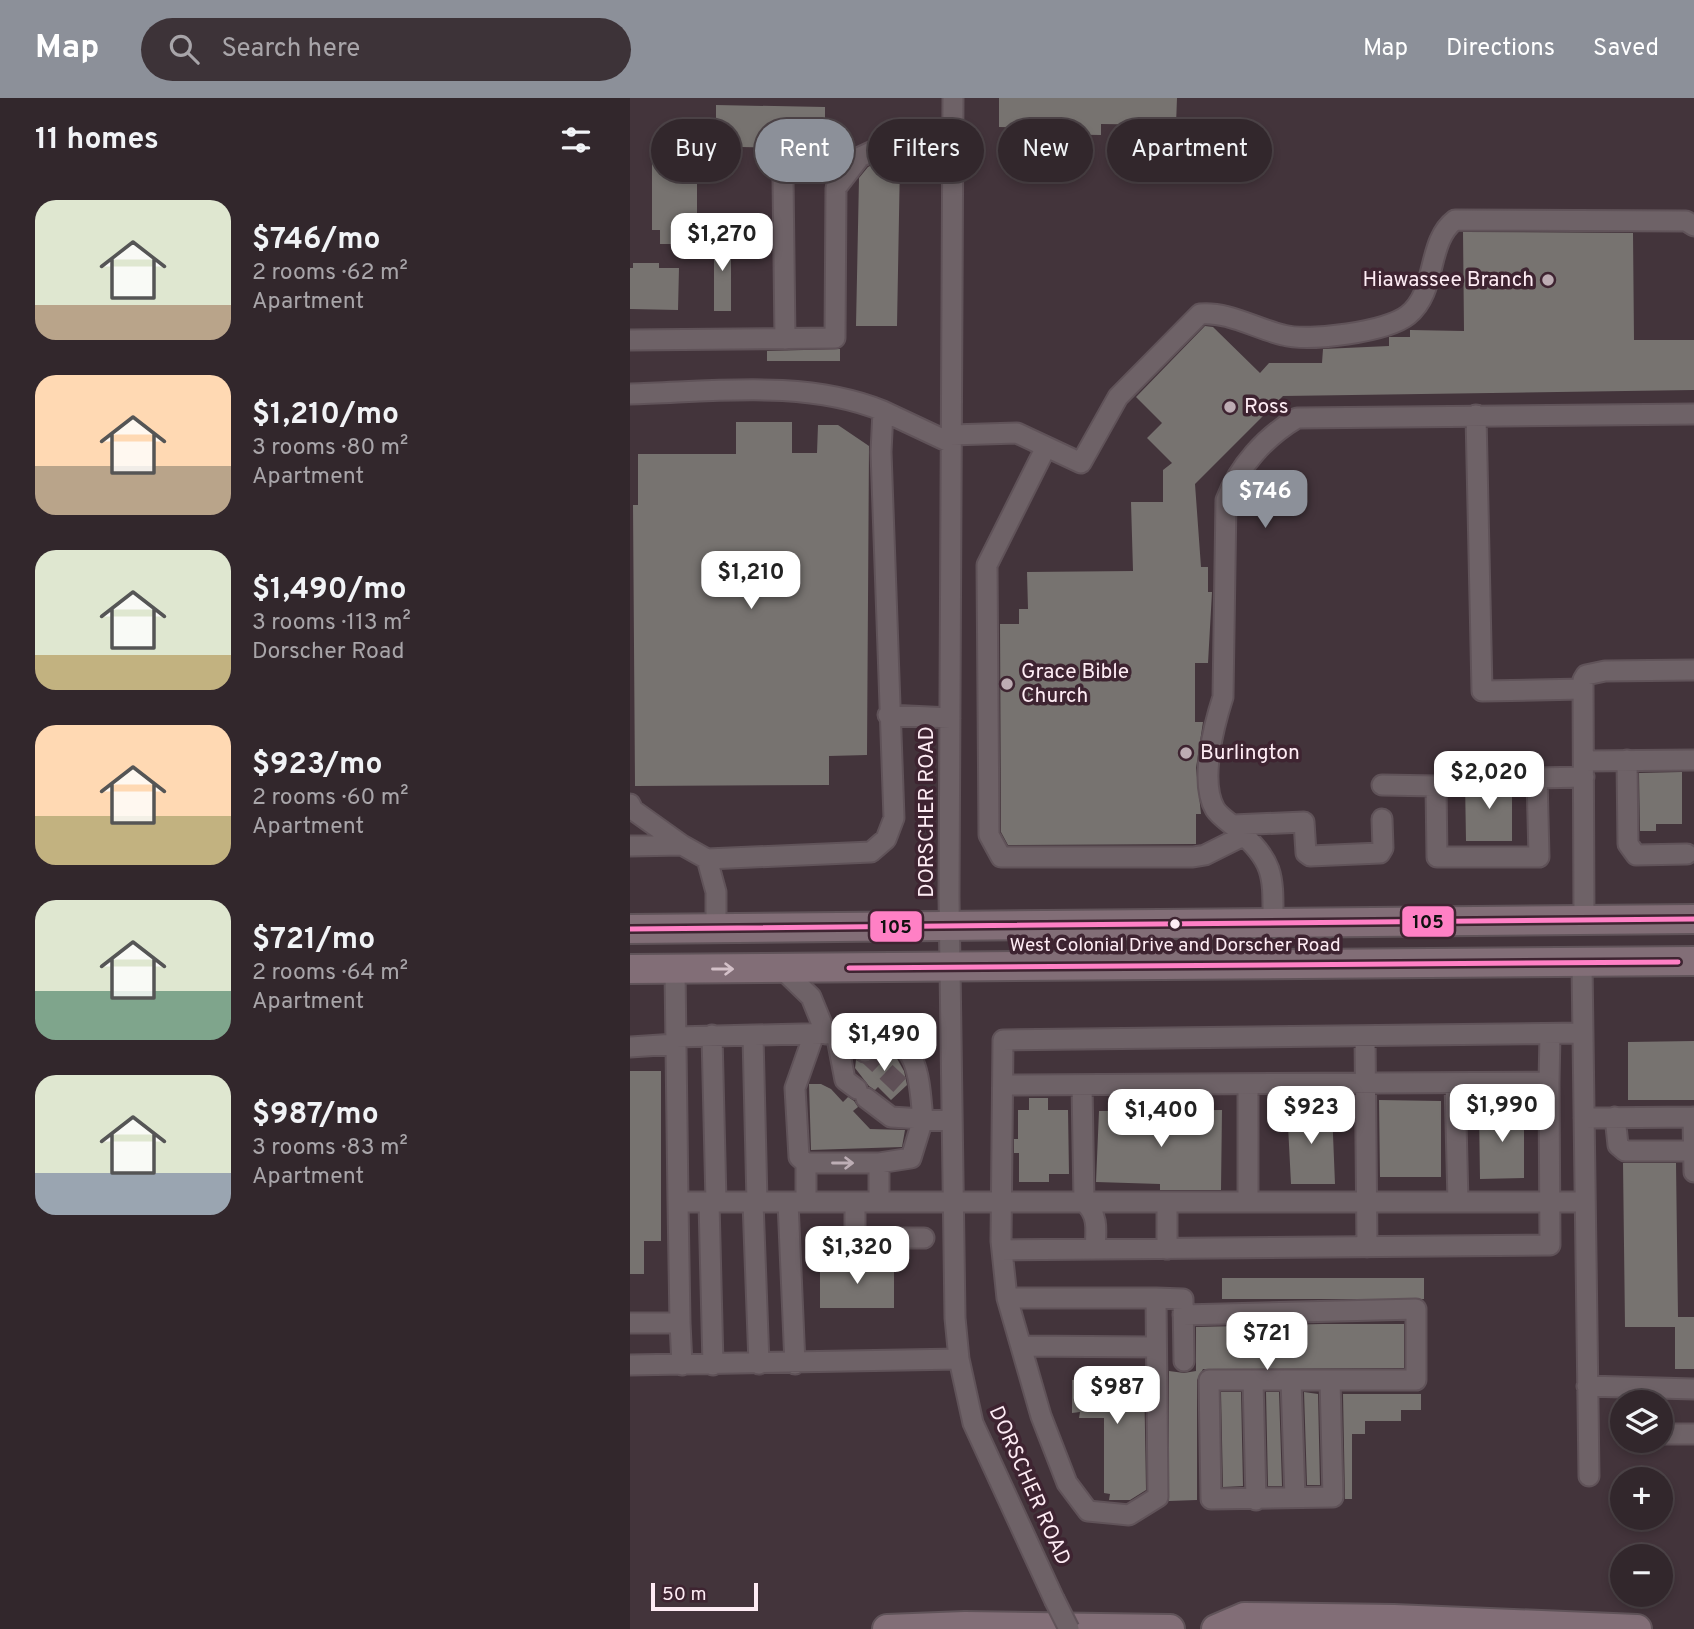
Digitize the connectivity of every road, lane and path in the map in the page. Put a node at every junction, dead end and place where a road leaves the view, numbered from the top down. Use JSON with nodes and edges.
{"nodes":[{"id":1,"x":953,"y":98,"type":"edge"},
{"id":2,"x":953,"y":119,"type":"edge"},
{"id":3,"x":868,"y":153,"type":"edge"},
{"id":4,"x":783,"y":182,"type":"edge"},
{"id":5,"x":953,"y":182,"type":"edge"},
{"id":6,"x":1694,"y":226,"type":"edge"},
{"id":7,"x":785,"y":339,"type":"junction"},
{"id":8,"x":630,"y":340,"type":"edge"},
{"id":9,"x":630,"y":394,"type":"edge"},
{"id":10,"x":883,"y":411,"type":"junction"},
{"id":11,"x":1694,"y":414,"type":"edge"},
{"id":12,"x":1476,"y":415,"type":"junction"},
{"id":13,"x":951,"y":439,"type":"junction"},
{"id":14,"x":1046,"y":447,"type":"junction"},
{"id":15,"x":1694,"y":670,"type":"edge"},
{"id":16,"x":1583,"y":689,"type":"junction"},
{"id":17,"x":888,"y":715,"type":"junction"},
{"id":18,"x":950,"y":718,"type":"junction"},
{"id":19,"x":1694,"y":760,"type":"edge"},
{"id":20,"x":1627,"y":761,"type":"junction"},
{"id":21,"x":1584,"y":769,"type":"junction"},
{"id":22,"x":1382,"y":785,"type":"dead end"},
{"id":23,"x":630,"y":804,"type":"edge"},
{"id":24,"x":1382,"y":819,"type":"dead end"},
{"id":25,"x":1239,"y":830,"type":"junction"},
{"id":26,"x":682,"y":845,"type":"junction"},
{"id":27,"x":630,"y":846,"type":"edge"},
{"id":28,"x":1686,"y":854,"type":"dead end"},
{"id":29,"x":707,"y":859,"type":"junction"},
{"id":30,"x":1694,"y":919,"type":"edge"},
{"id":31,"x":1584,"y":920,"type":"junction"},
{"id":32,"x":1273,"y":922,"type":"junction"},
{"id":33,"x":949,"y":925,"type":"junction"},
{"id":34,"x":716,"y":928,"type":"junction"},
{"id":35,"x":630,"y":929,"type":"edge"},
{"id":36,"x":1694,"y":961,"type":"edge"},
{"id":37,"x":1582,"y":962,"type":"junction"},
{"id":38,"x":781,"y":968,"type":"junction"},
{"id":39,"x":949,"y":968,"type":"junction"},
{"id":40,"x":630,"y":969,"type":"edge"},
{"id":41,"x":676,"y":969,"type":"junction"},
{"id":42,"x":1581,"y":1033,"type":"junction"},
{"id":43,"x":831,"y":1034,"type":"junction"},
{"id":44,"x":712,"y":1035,"type":"junction"},
{"id":45,"x":1550,"y":1035,"type":"junction"},
{"id":46,"x":753,"y":1036,"type":"junction"},
{"id":47,"x":1365,"y":1036,"type":"junction"},
{"id":48,"x":676,"y":1041,"type":"junction"},
{"id":49,"x":630,"y":1047,"type":"edge"},
{"id":50,"x":865,"y":1052,"type":"tunnel mouth"},
{"id":51,"x":1549,"y":1082,"type":"junction"},
{"id":52,"x":1366,"y":1083,"type":"junction"},
{"id":53,"x":1455,"y":1083,"type":"junction"},
{"id":54,"x":1248,"y":1084,"type":"junction"},
{"id":55,"x":1003,"y":1085,"type":"junction"},
{"id":56,"x":1082,"y":1085,"type":"junction"},
{"id":57,"x":903,"y":1088,"type":"tunnel mouth"},
{"id":58,"x":922,"y":1111,"type":"junction"},
{"id":59,"x":1615,"y":1117,"type":"junction"},
{"id":60,"x":1693,"y":1117,"type":"edge"},
{"id":61,"x":1584,"y":1118,"type":"junction"},
{"id":62,"x":951,"y":1121,"type":"junction"},
{"id":63,"x":1694,"y":1151,"type":"edge"},
{"id":64,"x":806,"y":1163,"type":"junction"},
{"id":65,"x":879,"y":1163,"type":"junction"},
{"id":66,"x":1694,"y":1172,"type":"edge"},
{"id":67,"x":1551,"y":1201,"type":"junction"},
{"id":68,"x":678,"y":1202,"type":"junction"},
{"id":69,"x":712,"y":1202,"type":"junction"},
{"id":70,"x":755,"y":1202,"type":"junction"},
{"id":71,"x":797,"y":1202,"type":"junction"},
{"id":72,"x":855,"y":1202,"type":"junction"},
{"id":73,"x":879,"y":1202,"type":"junction"},
{"id":74,"x":1084,"y":1202,"type":"junction"},
{"id":75,"x":1167,"y":1202,"type":"junction"},
{"id":76,"x":1248,"y":1202,"type":"junction"},
{"id":77,"x":1367,"y":1202,"type":"junction"},
{"id":78,"x":1458,"y":1202,"type":"junction"},
{"id":79,"x":1584,"y":1202,"type":"junction"},
{"id":80,"x":953,"y":1203,"type":"junction"},
{"id":81,"x":1002,"y":1203,"type":"junction"},
{"id":82,"x":855,"y":1238,"type":"junction"},
{"id":83,"x":924,"y":1238,"type":"dead end"},
{"id":84,"x":823,"y":1239,"type":"dead end"},
{"id":85,"x":1367,"y":1247,"type":"junction"},
{"id":86,"x":1096,"y":1249,"type":"junction"},
{"id":87,"x":1167,"y":1249,"type":"junction"},
{"id":88,"x":1002,"y":1250,"type":"junction"},
{"id":89,"x":1007,"y":1298,"type":"junction"},
{"id":90,"x":1156,"y":1298,"type":"junction"},
{"id":91,"x":1183,"y":1315,"type":"junction"},
{"id":92,"x":630,"y":1323,"type":"edge"},
{"id":93,"x":680,"y":1323,"type":"junction"},
{"id":94,"x":1155,"y":1347,"type":"junction"},
{"id":95,"x":1025,"y":1355,"type":"junction"},
{"id":96,"x":958,"y":1359,"type":"junction"},
{"id":97,"x":1184,"y":1361,"type":"dead end"},
{"id":98,"x":630,"y":1364,"type":"edge"},
{"id":99,"x":759,"y":1364,"type":"junction"},
{"id":100,"x":795,"y":1364,"type":"junction"},
{"id":101,"x":682,"y":1365,"type":"junction"},
{"id":102,"x":713,"y":1365,"type":"junction"},
{"id":103,"x":1253,"y":1380,"type":"junction"},
{"id":104,"x":1291,"y":1380,"type":"junction"},
{"id":105,"x":1330,"y":1380,"type":"junction"},
{"id":106,"x":1587,"y":1386,"type":"junction"},
{"id":107,"x":1694,"y":1389,"type":"edge"},
{"id":108,"x":1610,"y":1391,"type":"edge"},
{"id":109,"x":1673,"y":1391,"type":"edge"},
{"id":110,"x":1673,"y":1434,"type":"edge"},
{"id":111,"x":1694,"y":1434,"type":"edge"},
{"id":112,"x":1589,"y":1476,"type":"dead end"},
{"id":113,"x":1295,"y":1498,"type":"junction"},
{"id":114,"x":1256,"y":1500,"type":"junction"},
{"id":115,"x":887,"y":1629,"type":"edge"},
{"id":116,"x":1069,"y":1629,"type":"edge"},
{"id":117,"x":1170,"y":1629,"type":"edge"},
{"id":118,"x":1216,"y":1629,"type":"edge"},
{"id":119,"x":1637,"y":1629,"type":"edge"}],
"edges":[{"from":1,"to":2,"type":"street","name":"DORSCHER ROAD"},
{"from":3,"to":7,"type":"street"},
{"from":4,"to":7,"type":"street"},
{"from":5,"to":13,"type":"street","name":"DORSCHER ROAD"},
{"from":6,"to":14,"type":"street"},
{"from":7,"to":8,"type":"street"},
{"from":9,"to":10,"type":"street"},
{"from":10,"to":13,"type":"street"},
{"from":10,"to":17,"type":"street"},
{"from":11,"to":12,"type":"street"},
{"from":12,"to":16,"type":"street"},
{"from":12,"to":25,"type":"street"},
{"from":13,"to":14,"type":"street"},
{"from":13,"to":18,"type":"street","name":"DORSCHER ROAD"},
{"from":14,"to":25,"type":"street"},
{"from":15,"to":16,"type":"street"},
{"from":16,"to":21,"type":"street"},
{"from":17,"to":18,"type":"street"},
{"from":17,"to":29,"type":"street"},
{"from":18,"to":33,"type":"street","name":"DORSCHER ROAD"},
{"from":19,"to":20,"type":"street"},
{"from":20,"to":21,"type":"street"},
{"from":20,"to":28,"type":"street"},
{"from":21,"to":22,"type":"street"},
{"from":21,"to":31,"type":"street"},
{"from":23,"to":26,"type":"street"},
{"from":24,"to":25,"type":"street"},
{"from":25,"to":32,"type":"street"},
{"from":26,"to":27,"type":"street"},
{"from":26,"to":29,"type":"street"},
{"from":29,"to":34,"type":"street"},
{"from":30,"to":31,"type":"highway"},
{"from":31,"to":32,"type":"highway"},
{"from":31,"to":37,"type":"highway"},
{"from":32,"to":33,"type":"highway"},
{"from":33,"to":34,"type":"highway"},
{"from":33,"to":39,"type":"street","name":"DORSCHER ROAD"},
{"from":34,"to":35,"type":"highway"},
{"from":36,"to":37,"type":"highway"},
{"from":37,"to":39,"type":"highway"},
{"from":37,"to":42,"type":"street"},
{"from":38,"to":39,"type":"highway"},
{"from":41,"to":38,"type":"highway","one_way":true},
{"from":38,"to":43,"type":"street"},
{"from":39,"to":62,"type":"street","name":"DORSCHER ROAD"},
{"from":40,"to":41,"type":"highway"},
{"from":41,"to":48,"type":"street"},
{"from":42,"to":45,"type":"street"},
{"from":42,"to":61,"type":"street"},
{"from":43,"to":46,"type":"street"},
{"from":43,"to":50,"type":"street"},
{"from":43,"to":58,"type":"street"},
{"from":43,"to":58,"type":"street"},
{"from":43,"to":64,"type":"street"},
{"from":44,"to":46,"type":"street"},
{"from":44,"to":48,"type":"street"},
{"from":44,"to":69,"type":"street"},
{"from":45,"to":47,"type":"street"},
{"from":45,"to":51,"type":"street"},
{"from":46,"to":70,"type":"street"},
{"from":47,"to":52,"type":"street"},
{"from":47,"to":55,"type":"street"},
{"from":48,"to":49,"type":"street"},
{"from":48,"to":68,"type":"street"},
{"from":51,"to":53,"type":"street"},
{"from":51,"to":67,"type":"street"},
{"from":52,"to":53,"type":"street"},
{"from":52,"to":54,"type":"street"},
{"from":52,"to":77,"type":"street"},
{"from":53,"to":78,"type":"street"},
{"from":54,"to":56,"type":"street"},
{"from":54,"to":76,"type":"street"},
{"from":55,"to":56,"type":"street"},
{"from":55,"to":81,"type":"street"},
{"from":56,"to":74,"type":"street"},
{"from":57,"to":58,"type":"street"},
{"from":58,"to":62,"type":"street"},
{"from":58,"to":65,"type":"street"},
{"from":59,"to":60,"type":"street"},
{"from":59,"to":61,"type":"street"},
{"from":59,"to":63,"type":"street"},
{"from":60,"to":63,"type":"street"},
{"from":61,"to":79,"type":"street"},
{"from":62,"to":80,"type":"street","name":"DORSCHER ROAD"},
{"from":63,"to":66,"type":"street"},
{"from":64,"to":65,"type":"street","one_way":true},
{"from":64,"to":71,"type":"street"},
{"from":65,"to":73,"type":"street"},
{"from":67,"to":78,"type":"street"},
{"from":67,"to":79,"type":"street"},
{"from":67,"to":85,"type":"street"},
{"from":68,"to":69,"type":"street"},
{"from":68,"to":93,"type":"street"},
{"from":69,"to":70,"type":"street"},
{"from":69,"to":102,"type":"street"},
{"from":70,"to":71,"type":"street"},
{"from":70,"to":99,"type":"street"},
{"from":71,"to":72,"type":"street"},
{"from":71,"to":100,"type":"street"},
{"from":72,"to":73,"type":"street"},
{"from":72,"to":82,"type":"street"},
{"from":73,"to":80,"type":"street"},
{"from":74,"to":75,"type":"street"},
{"from":74,"to":81,"type":"street"},
{"from":74,"to":86,"type":"street"},
{"from":75,"to":76,"type":"street"},
{"from":75,"to":87,"type":"street"},
{"from":76,"to":77,"type":"street"},
{"from":77,"to":78,"type":"street"},
{"from":77,"to":85,"type":"street"},
{"from":79,"to":106,"type":"street"},
{"from":80,"to":81,"type":"street"},
{"from":80,"to":96,"type":"street","name":"DORSCHER ROAD"},
{"from":81,"to":88,"type":"street"},
{"from":82,"to":83,"type":"street"},
{"from":82,"to":84,"type":"street"},
{"from":85,"to":87,"type":"street"},
{"from":86,"to":87,"type":"street"},
{"from":86,"to":88,"type":"street"},
{"from":88,"to":89,"type":"street"},
{"from":89,"to":90,"type":"street"},
{"from":89,"to":95,"type":"street"},
{"from":90,"to":91,"type":"street"},
{"from":90,"to":94,"type":"street"},
{"from":91,"to":97,"type":"street"},
{"from":91,"to":105,"type":"street"},
{"from":92,"to":93,"type":"street"},
{"from":93,"to":101,"type":"street"},
{"from":94,"to":95,"type":"street"},
{"from":94,"to":95,"type":"street"},
{"from":96,"to":100,"type":"street"},
{"from":96,"to":116,"type":"street","name":"DORSCHER ROAD","bridge":true},
{"from":98,"to":101,"type":"street"},
{"from":99,"to":100,"type":"street"},
{"from":99,"to":102,"type":"street"},
{"from":101,"to":102,"type":"street"},
{"from":103,"to":104,"type":"street"},
{"from":103,"to":114,"type":"street"},
{"from":103,"to":114,"type":"street"},
{"from":104,"to":105,"type":"street"},
{"from":104,"to":113,"type":"street"},
{"from":105,"to":113,"type":"street"},
{"from":106,"to":108,"type":"street"},
{"from":106,"to":112,"type":"street"},
{"from":107,"to":109,"type":"street"},
{"from":110,"to":111,"type":"street"},
{"from":113,"to":114,"type":"street"},
{"from":115,"to":117,"type":"highway"},
{"from":118,"to":119,"type":"highway"}]}
